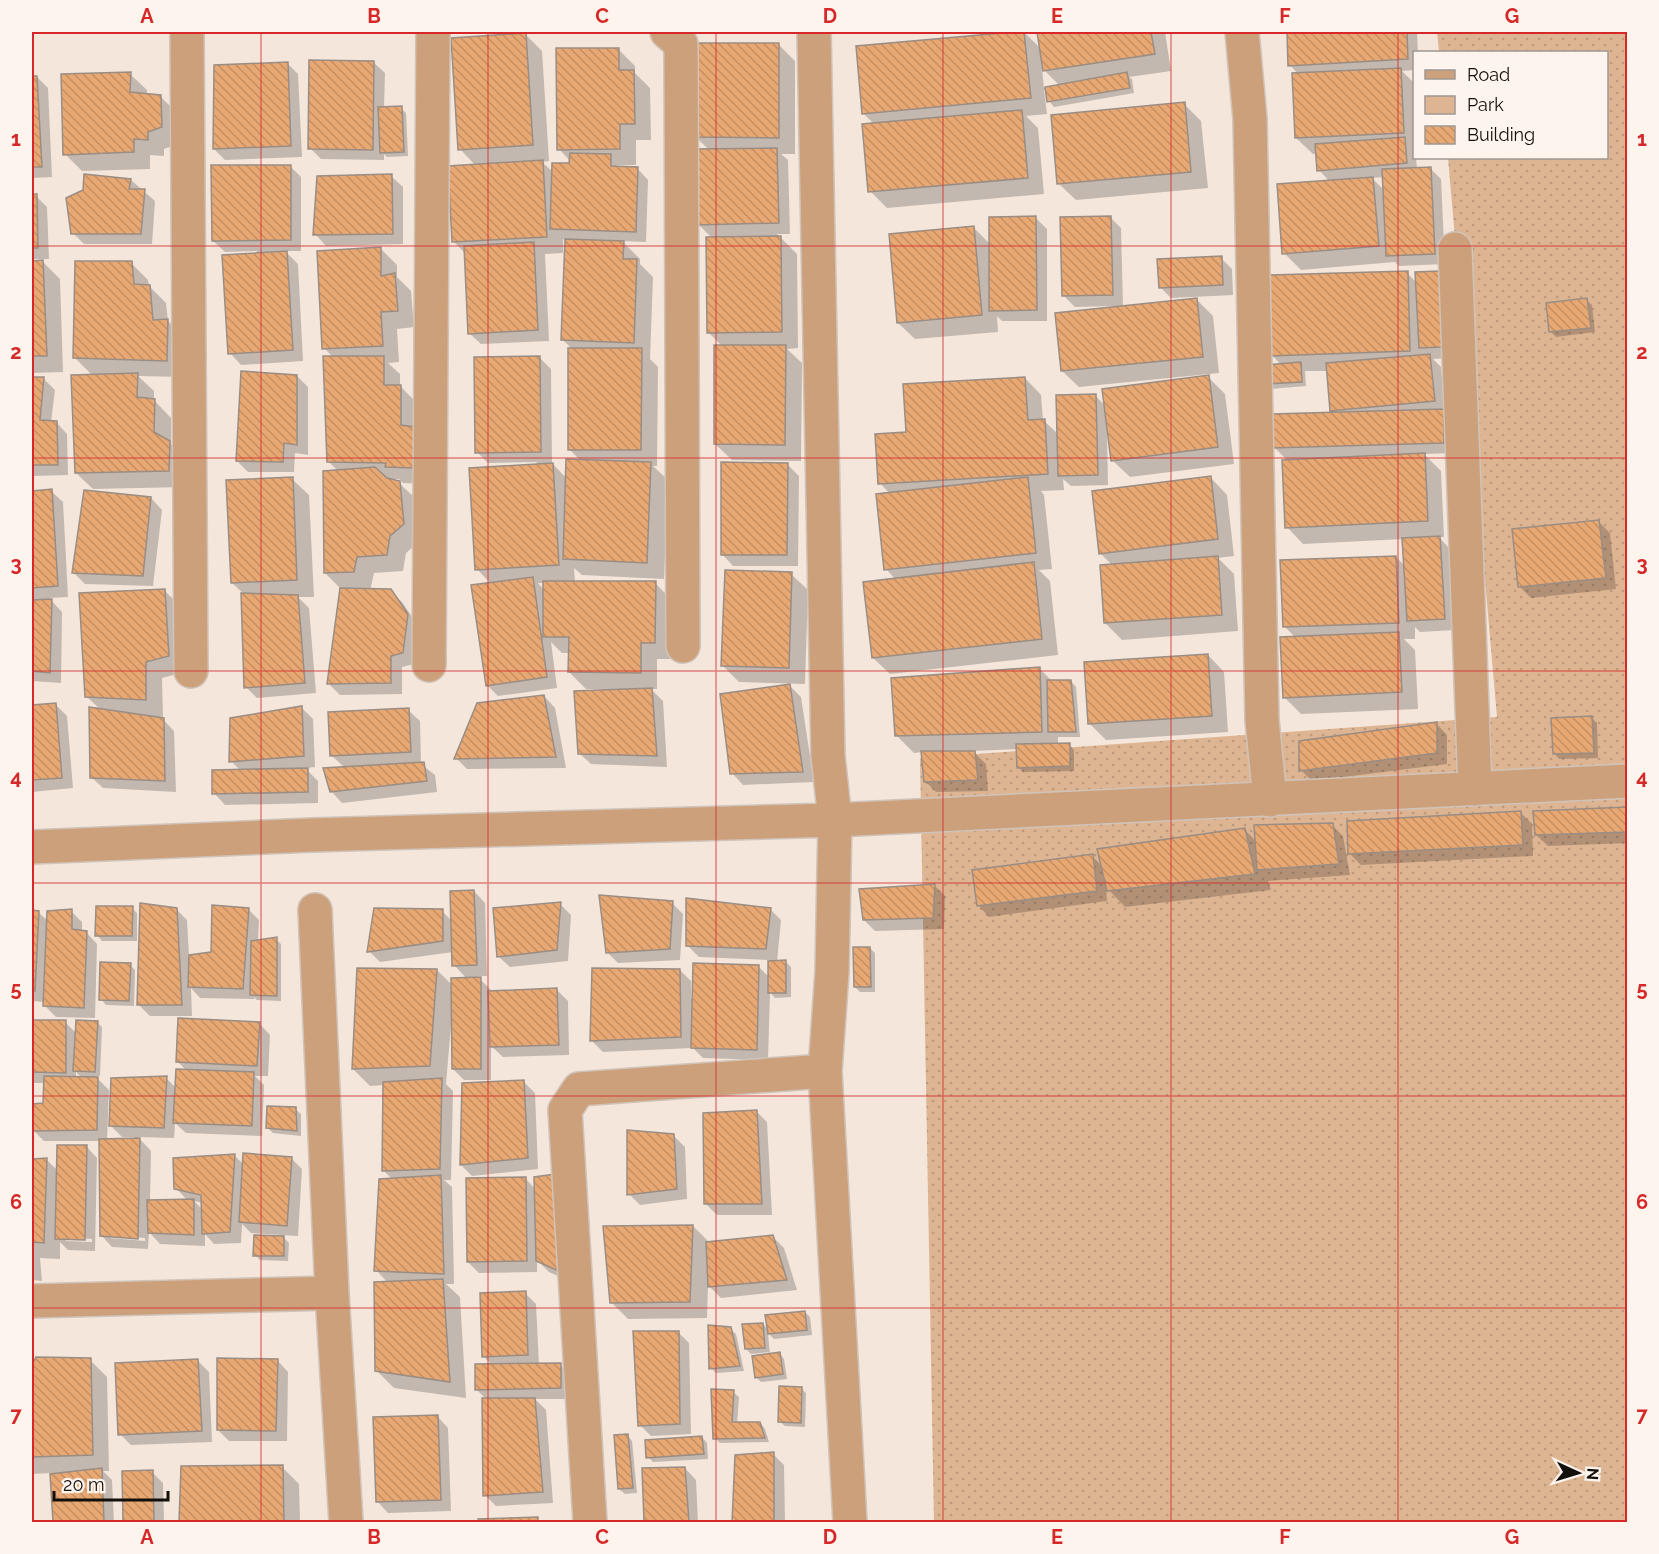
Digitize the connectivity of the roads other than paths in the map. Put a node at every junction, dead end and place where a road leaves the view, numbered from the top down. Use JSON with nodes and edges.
{"nodes":[{"id":1,"x":188,"y":32,"type":"edge"},
{"id":2,"x":433,"y":32,"type":"edge"},
{"id":3,"x":667,"y":32,"type":"edge"},
{"id":4,"x":814,"y":32,"type":"edge"},
{"id":5,"x":1242,"y":32,"type":"edge"},
{"id":6,"x":1455,"y":249,"type":"dead end"},
{"id":7,"x":683,"y":646,"type":"dead end"},
{"id":8,"x":429,"y":665,"type":"dead end"},
{"id":9,"x":191,"y":671,"type":"dead end"},
{"id":10,"x":1628,"y":782,"type":"edge"},
{"id":11,"x":1475,"y":789,"type":"junction"},
{"id":12,"x":1270,"y":800,"type":"junction"},
{"id":13,"x":835,"y":820,"type":"junction"},
{"id":14,"x":32,"y":847,"type":"edge"},
{"id":15,"x":315,"y":910,"type":"dead end"},
{"id":16,"x":825,"y":1071,"type":"junction"},
{"id":17,"x":332,"y":1293,"type":"junction"},
{"id":18,"x":32,"y":1302,"type":"edge"},
{"id":19,"x":346,"y":1522,"type":"edge"},
{"id":20,"x":590,"y":1522,"type":"edge"},
{"id":21,"x":850,"y":1522,"type":"edge"}],
"edges":[{"from":1,"to":9,"type":"street"},
{"from":2,"to":8,"type":"street"},
{"from":3,"to":7,"type":"street"},
{"from":4,"to":13,"type":"street"},
{"from":5,"to":12,"type":"street"},
{"from":6,"to":11,"type":"street"},
{"from":10,"to":11,"type":"street"},
{"from":11,"to":12,"type":"street"},
{"from":12,"to":13,"type":"street"},
{"from":13,"to":14,"type":"street"},
{"from":13,"to":16,"type":"street"},
{"from":15,"to":17,"type":"street"},
{"from":16,"to":20,"type":"street"},
{"from":16,"to":21,"type":"street"},
{"from":17,"to":18,"type":"street"},
{"from":17,"to":19,"type":"street"}]}
